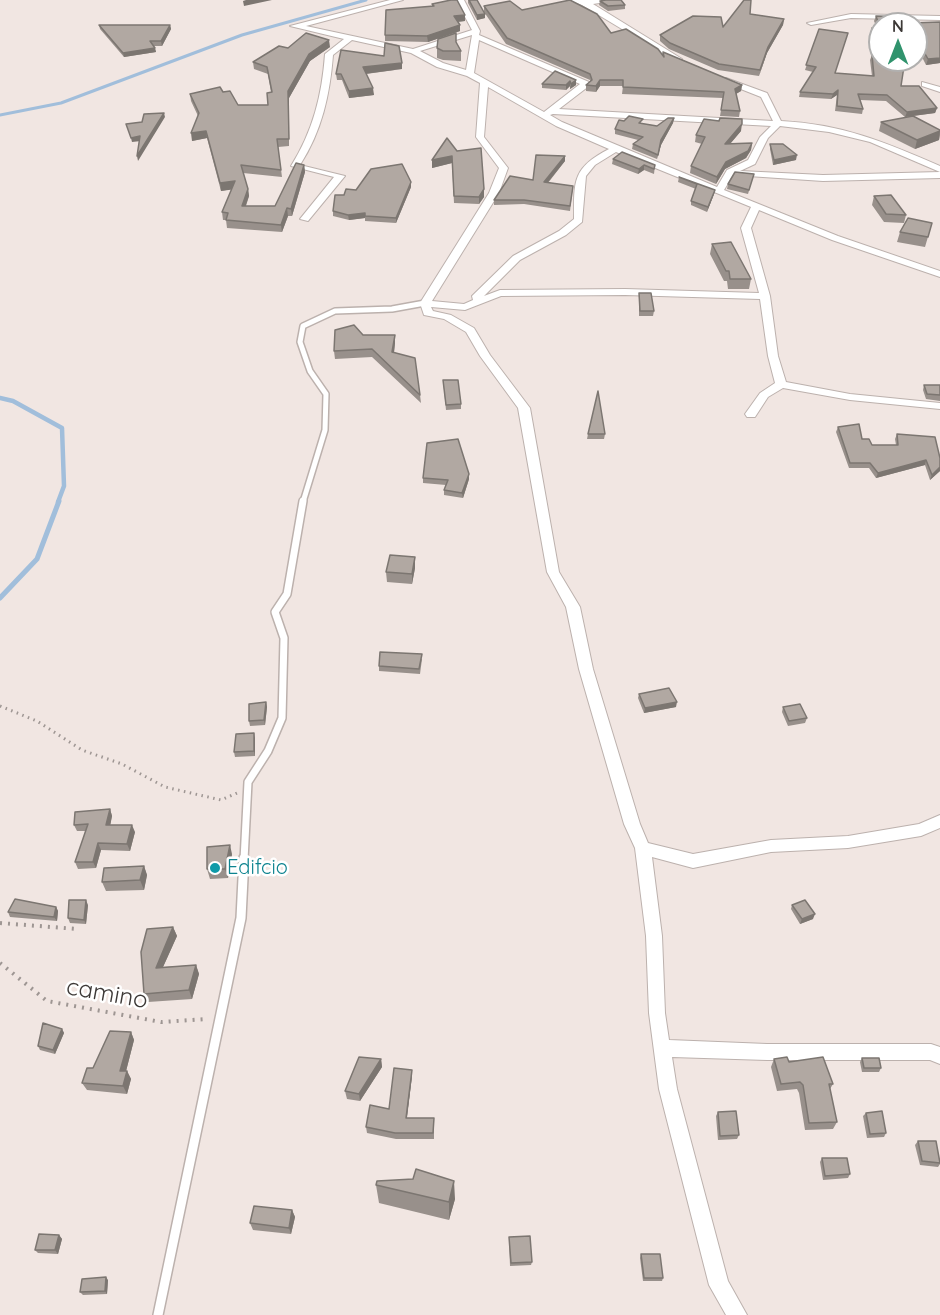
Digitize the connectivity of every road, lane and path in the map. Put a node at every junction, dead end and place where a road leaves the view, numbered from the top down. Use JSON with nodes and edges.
{"nodes":[{"id":1,"x":399,"y":0,"type":"edge"},
{"id":2,"x":460,"y":0,"type":"edge"},
{"id":3,"x":573,"y":0,"type":"edge"},
{"id":4,"x":615,"y":0,"type":"edge"},
{"id":5,"x":585,"y":3,"type":"junction"},
{"id":6,"x":940,"y":18,"type":"edge"},
{"id":7,"x":811,"y":23,"type":"dead end"},
{"id":8,"x":476,"y":34,"type":"junction"},
{"id":9,"x":350,"y":38,"type":"junction"},
{"id":10,"x":414,"y":51,"type":"junction"},
{"id":11,"x":684,"y":62,"type":"edge"},
{"id":12,"x":470,"y":74,"type":"junction"},
{"id":13,"x":713,"y":74,"type":"edge"},
{"id":14,"x":484,"y":82,"type":"junction"},
{"id":15,"x":925,"y":84,"type":"dead end"},
{"id":16,"x":940,"y":90,"type":"edge"},
{"id":17,"x":548,"y":113,"type":"junction"},
{"id":18,"x":778,"y":123,"type":"junction"},
{"id":19,"x":616,"y":149,"type":"junction"},
{"id":20,"x":940,"y":169,"type":"edge"},
{"id":21,"x":730,"y":172,"type":"junction"},
{"id":22,"x":940,"y":175,"type":"edge"},
{"id":23,"x":720,"y":189,"type":"junction"},
{"id":24,"x":757,"y":205,"type":"junction"},
{"id":25,"x":304,"y":219,"type":"dead end"},
{"id":26,"x":940,"y":274,"type":"edge"},
{"id":27,"x":765,"y":296,"type":"junction"},
{"id":28,"x":425,"y":303,"type":"junction"},
{"id":29,"x":465,"y":308,"type":"junction"},
{"id":30,"x":781,"y":384,"type":"junction"},
{"id":31,"x":940,"y":406,"type":"edge"},
{"id":32,"x":751,"y":414,"type":"dead end"},
{"id":33,"x":0,"y":706,"type":"edge"},
{"id":34,"x":241,"y":782,"type":"dead end"},
{"id":35,"x":940,"y":820,"type":"edge"},
{"id":36,"x":643,"y":848,"type":"junction"},
{"id":37,"x":0,"y":923,"type":"edge"},
{"id":38,"x":77,"y":929,"type":"dead end"},
{"id":39,"x":0,"y":963,"type":"edge"},
{"id":40,"x":222,"y":1019,"type":"junction"},
{"id":41,"x":662,"y":1048,"type":"junction"},
{"id":42,"x":940,"y":1056,"type":"edge"},
{"id":43,"x":158,"y":1315,"type":"edge"},
{"id":44,"x":737,"y":1315,"type":"edge"}],
"edges":[{"from":1,"to":9,"type":"street"},
{"from":2,"to":8,"type":"street"},
{"from":3,"to":5,"type":"street"},
{"from":4,"to":5,"type":"street"},
{"from":5,"to":11,"type":"street"},
{"from":6,"to":7,"type":"street"},
{"from":8,"to":10,"type":"street"},
{"from":8,"to":12,"type":"street"},
{"from":8,"to":17,"type":"street"},
{"from":9,"to":10,"type":"street"},
{"from":9,"to":25,"type":"street"},
{"from":10,"to":12,"type":"street"},
{"from":12,"to":14,"type":"street"},
{"from":13,"to":18,"type":"street"},
{"from":14,"to":17,"type":"street"},
{"from":14,"to":28,"type":"street"},
{"from":15,"to":16,"type":"street"},
{"from":17,"to":18,"type":"street"},
{"from":17,"to":19,"type":"street"},
{"from":18,"to":20,"type":"street"},
{"from":18,"to":21,"type":"street"},
{"from":19,"to":23,"type":"street"},
{"from":19,"to":29,"type":"street"},
{"from":21,"to":22,"type":"street"},
{"from":21,"to":23,"type":"street"},
{"from":23,"to":24,"type":"street"},
{"from":24,"to":26,"type":"street"},
{"from":24,"to":27,"type":"street"},
{"from":27,"to":29,"type":"street"},
{"from":27,"to":30,"type":"street"},
{"from":28,"to":29,"type":"street"},
{"from":28,"to":36,"type":"street"},
{"from":28,"to":40,"type":"lane"},
{"from":30,"to":31,"type":"street"},
{"from":30,"to":32,"type":"street"},
{"from":33,"to":34,"type":"path"},
{"from":35,"to":36,"type":"street"},
{"from":36,"to":41,"type":"street"},
{"from":37,"to":38,"type":"path"},
{"from":39,"to":40,"type":"path","name":"camino"},
{"from":40,"to":43,"type":"lane"},
{"from":41,"to":42,"type":"street"},
{"from":41,"to":44,"type":"street"}]}
